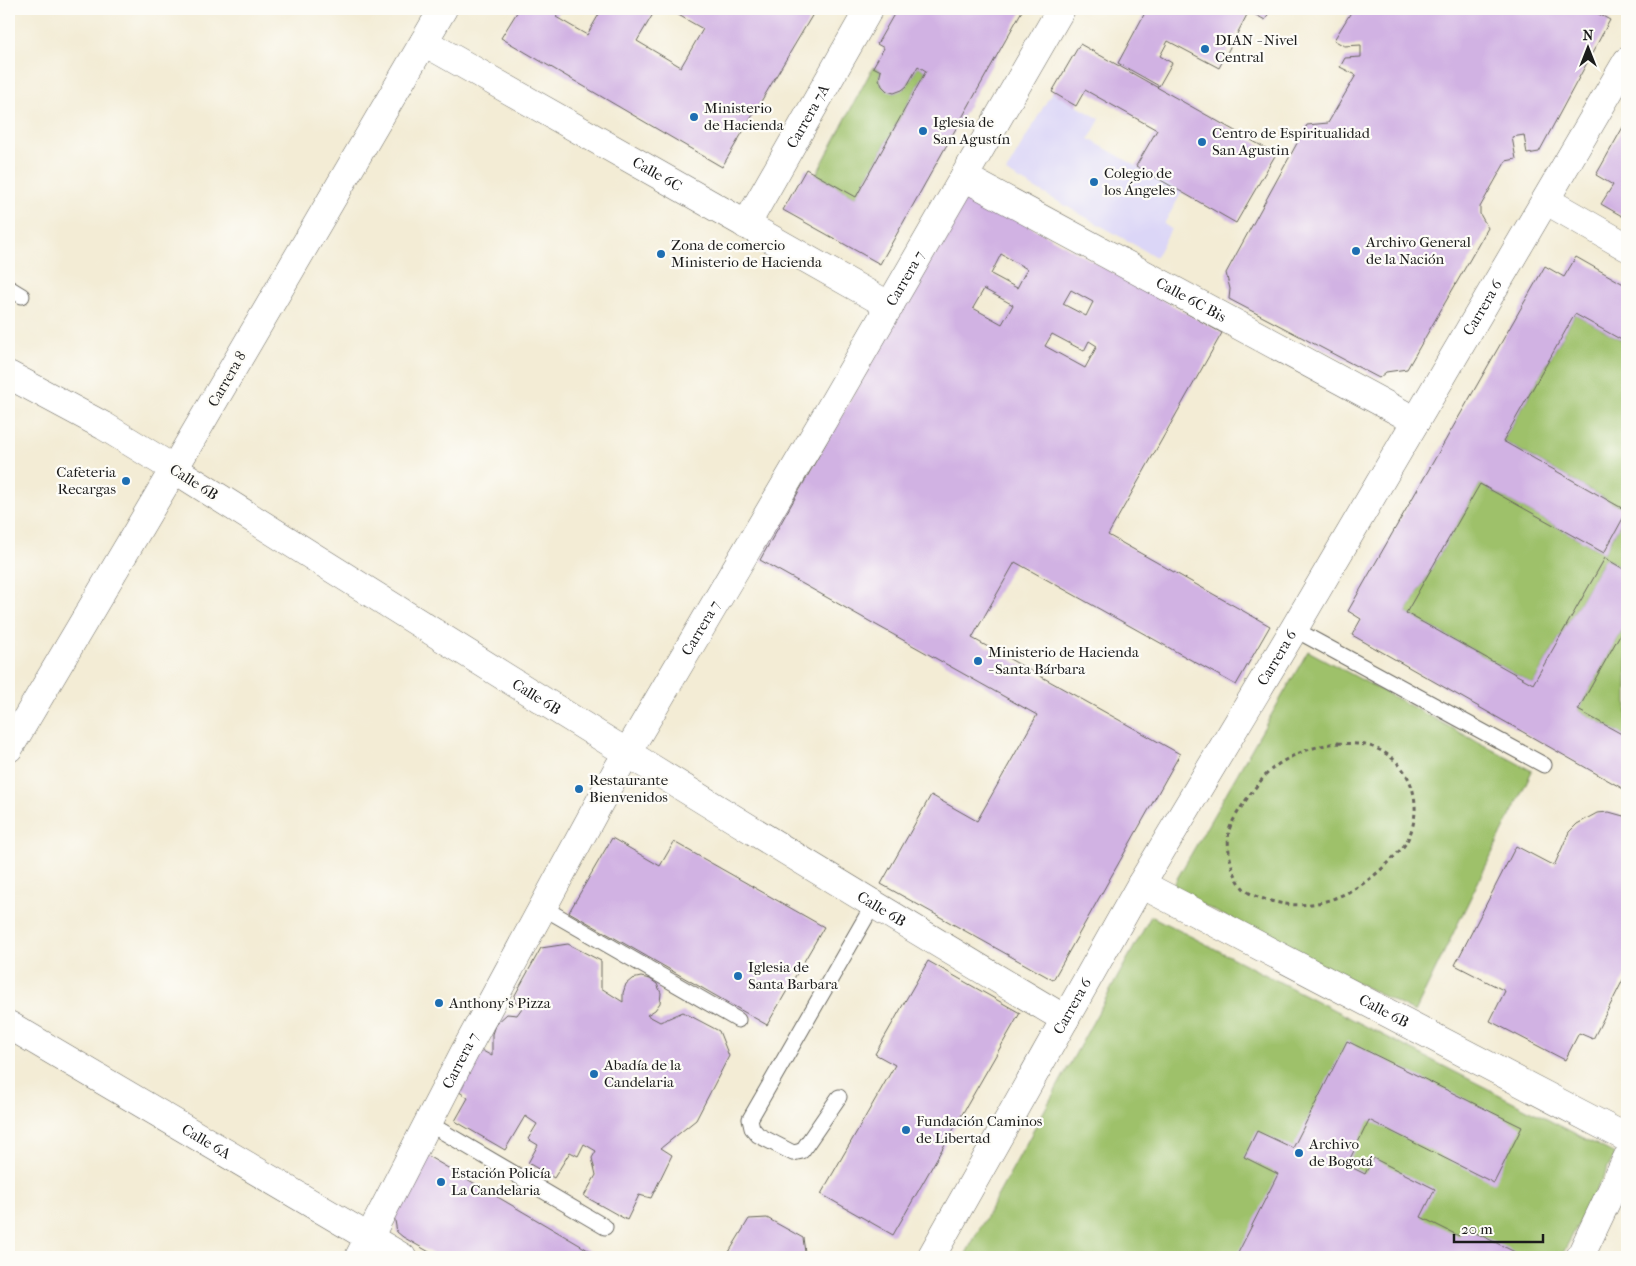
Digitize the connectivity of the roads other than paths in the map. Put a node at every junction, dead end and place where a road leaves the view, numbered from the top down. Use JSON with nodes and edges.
{"nodes":[{"id":1,"x":443,"y":9,"type":"edge"},
{"id":2,"x":869,"y":9,"type":"edge"},
{"id":3,"x":1061,"y":9,"type":"edge"},
{"id":4,"x":424,"y":42,"type":"junction"},
{"id":5,"x":1627,"y":61,"type":"edge"},
{"id":6,"x":964,"y":177,"type":"junction"},
{"id":7,"x":1547,"y":201,"type":"junction"},
{"id":8,"x":746,"y":225,"type":"junction"},
{"id":9,"x":1627,"y":247,"type":"edge"},
{"id":10,"x":9,"y":288,"type":"edge"},
{"id":11,"x":22,"y":296,"type":"dead end"},
{"id":12,"x":890,"y":306,"type":"junction"},
{"id":13,"x":9,"y":375,"type":"edge"},
{"id":14,"x":1416,"y":421,"type":"junction"},
{"id":15,"x":174,"y":470,"type":"junction"},
{"id":16,"x":1294,"y":629,"type":"junction"},
{"id":17,"x":9,"y":748,"type":"edge"},
{"id":18,"x":626,"y":754,"type":"junction"},
{"id":19,"x":1544,"y":766,"type":"dead end"},
{"id":20,"x":1141,"y":884,"type":"junction"},
{"id":21,"x":873,"y":905,"type":"junction"},
{"id":22,"x":542,"y":907,"type":"junction"},
{"id":23,"x":1065,"y":1019,"type":"junction"},
{"id":24,"x":738,"y":1020,"type":"dead end"},
{"id":25,"x":9,"y":1025,"type":"edge"},
{"id":26,"x":839,"y":1097,"type":"dead end"},
{"id":27,"x":428,"y":1123,"type":"junction"},
{"id":28,"x":1627,"y":1138,"type":"edge"},
{"id":29,"x":1627,"y":1158,"type":"edge"},
{"id":30,"x":605,"y":1227,"type":"dead end"},
{"id":31,"x":365,"y":1247,"type":"edge"},
{"id":32,"x":402,"y":1257,"type":"edge"},
{"id":33,"x":931,"y":1257,"type":"edge"},
{"id":34,"x":1580,"y":1257,"type":"edge"}],
"edges":[{"from":1,"to":4,"type":"street","name":"Carrera 8"},
{"from":2,"to":8,"type":"street","name":"Carrera 7A"},
{"from":3,"to":6,"type":"street","name":"Carrera 7"},
{"from":4,"to":8,"type":"street","name":"Calle 6C"},
{"from":4,"to":15,"type":"street","name":"Carrera 8"},
{"from":5,"to":7,"type":"street","name":"Carrera 6"},
{"from":6,"to":12,"type":"street","name":"Carrera 7"},
{"from":6,"to":14,"type":"street","name":"Calle 6C Bis"},
{"from":7,"to":9,"type":"street"},
{"from":7,"to":14,"type":"street","name":"Carrera 6"},
{"from":8,"to":12,"type":"street","name":"Calle 6C"},
{"from":10,"to":11,"type":"lane"},
{"from":12,"to":18,"type":"street","name":"Carrera 7"},
{"from":13,"to":15,"type":"street","name":"Calle 6B"},
{"from":14,"to":16,"type":"street","name":"Carrera 6"},
{"from":15,"to":17,"type":"street","name":"Carrera 8"},
{"from":15,"to":18,"type":"street","name":"Calle 6B"},
{"from":16,"to":19,"type":"lane"},
{"from":16,"to":20,"type":"street","name":"Carrera 6"},
{"from":18,"to":21,"type":"street","name":"Calle 6B"},
{"from":18,"to":22,"type":"street","name":"Carrera 7"},
{"from":20,"to":23,"type":"street","name":"Carrera 6"},
{"from":20,"to":28,"type":"street","name":"Calle 6B"},
{"from":21,"to":23,"type":"street","name":"Calle 6B"},
{"from":21,"to":26,"type":"lane"},
{"from":22,"to":24,"type":"lane"},
{"from":22,"to":27,"type":"street","name":"Carrera 7"},
{"from":23,"to":33,"type":"street","name":"Carrera 6"},
{"from":25,"to":31,"type":"street","name":"Calle 6A"},
{"from":27,"to":30,"type":"lane"},
{"from":27,"to":31,"type":"street","name":"Carrera 7"},
{"from":29,"to":34,"type":"street"},
{"from":31,"to":32,"type":"street","name":"Calle 6A"}]}
